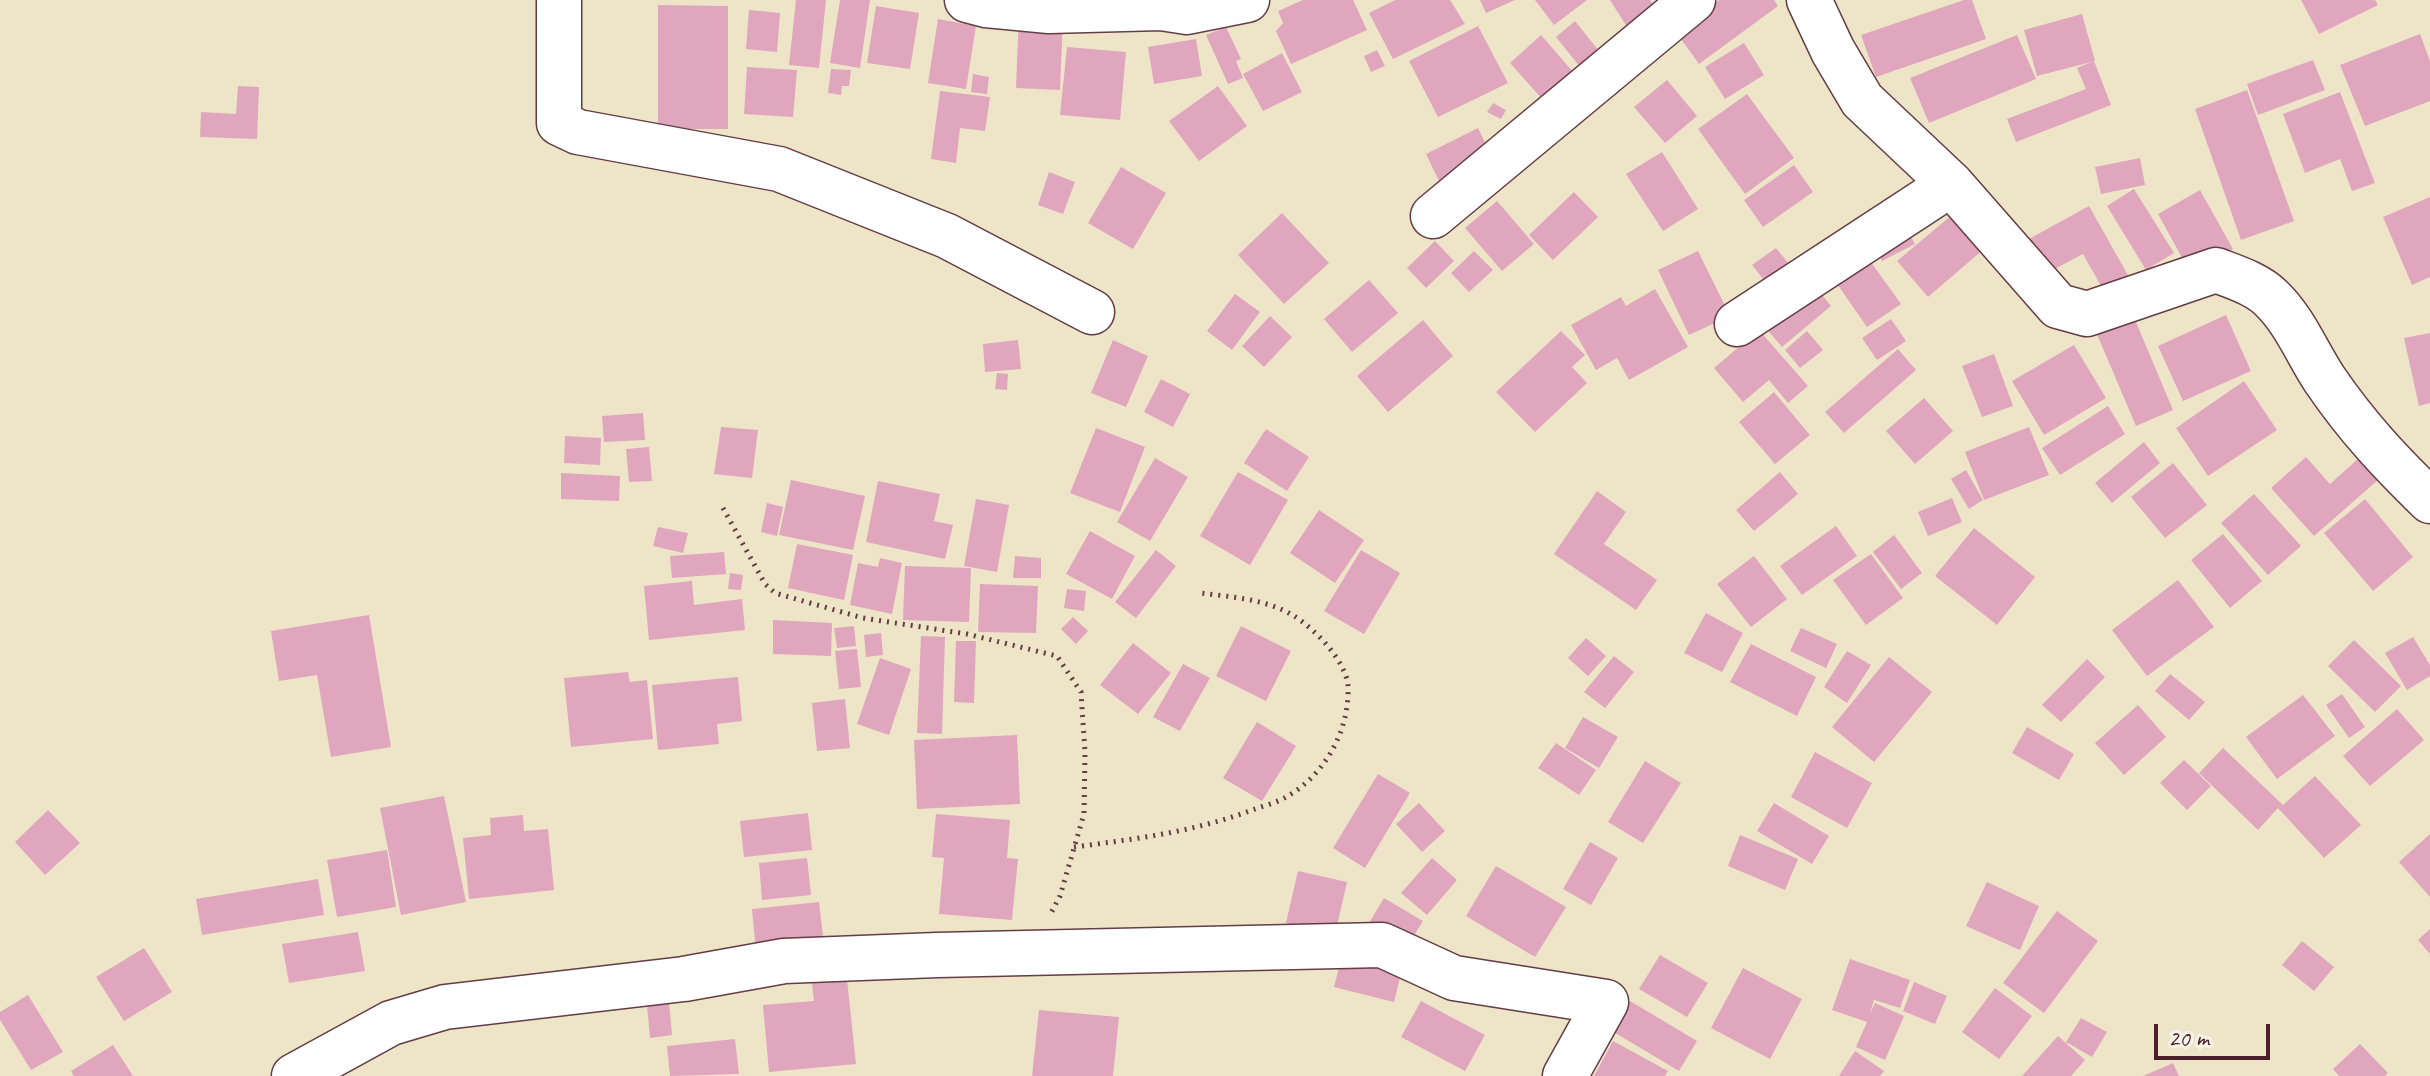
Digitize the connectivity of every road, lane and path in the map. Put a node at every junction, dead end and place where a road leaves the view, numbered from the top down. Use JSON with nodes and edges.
{"nodes":[{"id":1,"x":559,"y":0,"type":"edge"},
{"id":2,"x":967,"y":0,"type":"edge"},
{"id":3,"x":1247,"y":0,"type":"edge"},
{"id":4,"x":1693,"y":0,"type":"edge"},
{"id":5,"x":1809,"y":0,"type":"edge"},
{"id":6,"x":1160,"y":4,"type":"edge"},
{"id":7,"x":1951,"y":184,"type":"junction"},
{"id":8,"x":1433,"y":216,"type":"dead end"},
{"id":9,"x":1092,"y":312,"type":"dead end"},
{"id":10,"x":1737,"y":324,"type":"dead end"},
{"id":11,"x":2430,"y":501,"type":"edge"},
{"id":12,"x":723,"y":508,"type":"dead end"},
{"id":13,"x":1201,"y":593,"type":"dead end"},
{"id":14,"x":1074,"y":847,"type":"junction"},
{"id":15,"x":1032,"y":954,"type":"junction"},
{"id":16,"x":294,"y":1076,"type":"edge"},
{"id":17,"x":1565,"y":1076,"type":"edge"}],
"edges":[{"from":1,"to":9,"type":"street"},
{"from":2,"to":6,"type":"street"},
{"from":3,"to":6,"type":"street"},
{"from":4,"to":8,"type":"street"},
{"from":5,"to":7,"type":"street"},
{"from":7,"to":10,"type":"street"},
{"from":7,"to":11,"type":"street"},
{"from":12,"to":14,"type":"path"},
{"from":13,"to":14,"type":"path"},
{"from":14,"to":15,"type":"path"},
{"from":15,"to":16,"type":"street"},
{"from":15,"to":17,"type":"street"}]}
